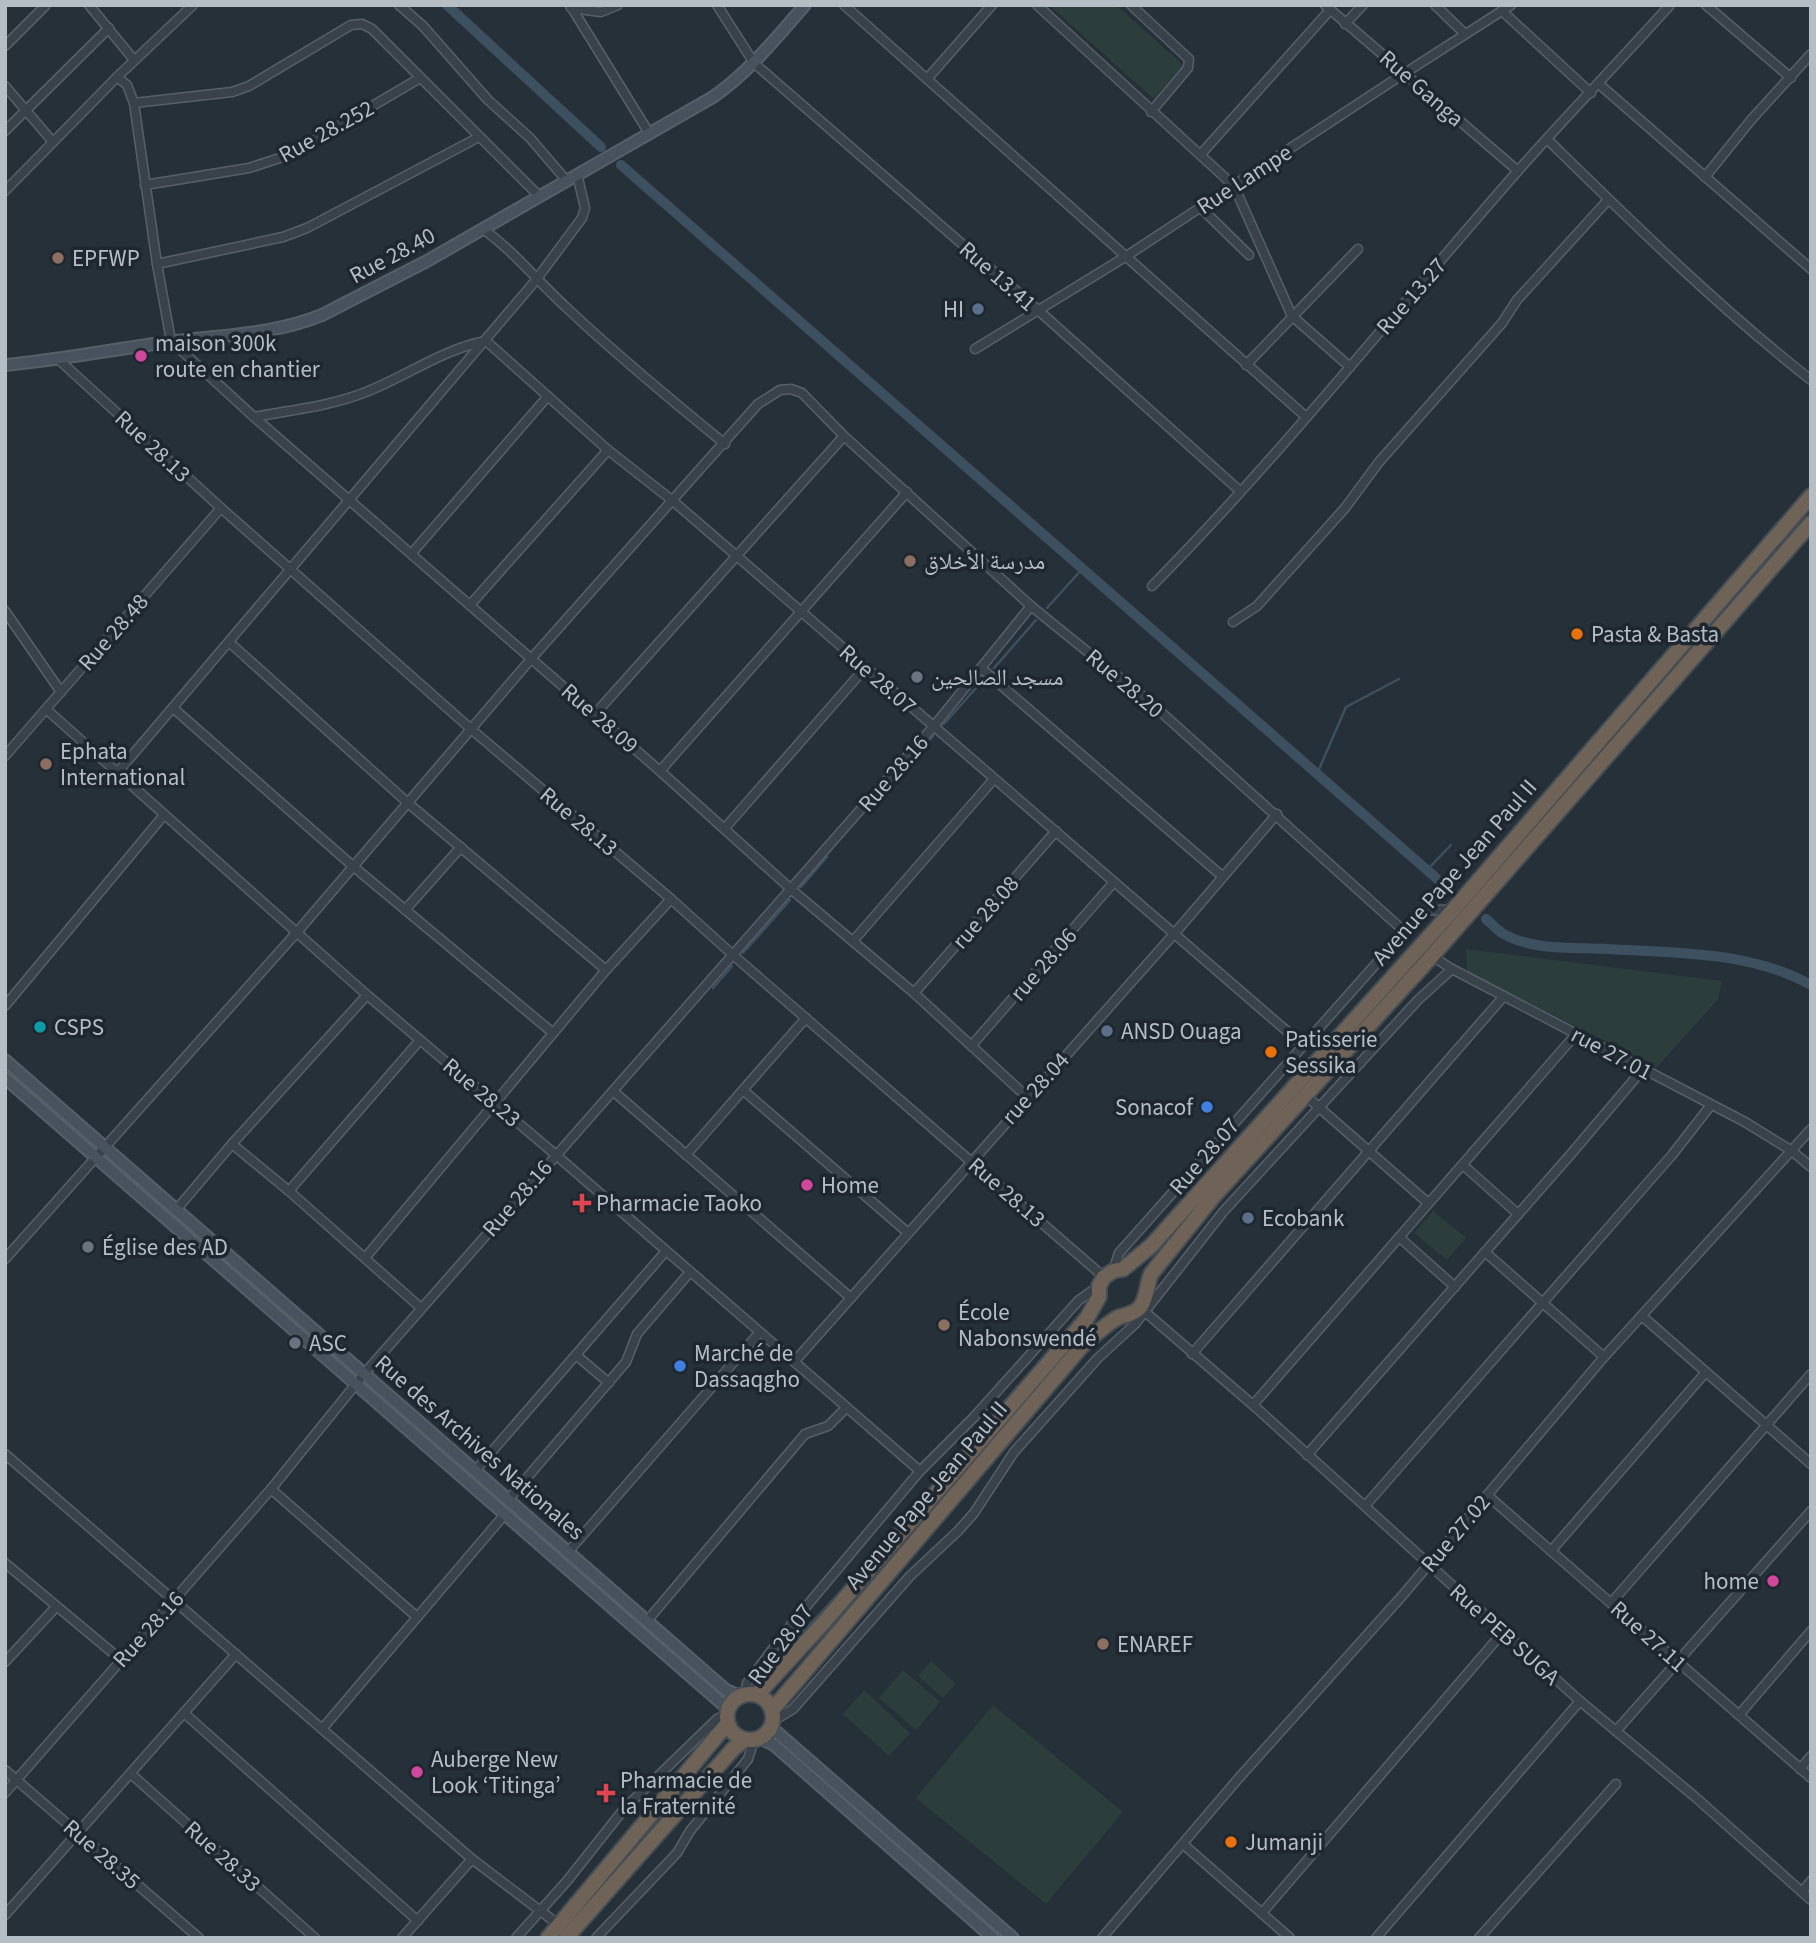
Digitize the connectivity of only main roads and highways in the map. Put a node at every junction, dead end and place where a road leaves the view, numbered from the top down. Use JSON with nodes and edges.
{"nodes":[{"id":1,"x":1811,"y":496,"type":"edge"},
{"id":2,"x":1811,"y":523,"type":"edge"},
{"id":3,"x":1108,"y":1280,"type":"junction"},
{"id":4,"x":1145,"y":1288,"type":"junction"},
{"id":5,"x":1121,"y":1316,"type":"junction"},
{"id":6,"x":748,"y":1695,"type":"junction"},
{"id":7,"x":727,"y":1716,"type":"junction"},
{"id":8,"x":772,"y":1719,"type":"junction"},
{"id":9,"x":753,"y":1739,"type":"junction"},
{"id":10,"x":563,"y":1931,"type":"edge"},
{"id":11,"x":548,"y":1938,"type":"edge"}],
"edges":[{"from":1,"to":3,"type":"highway","name":"Avenue Pape Jean Paul II"},
{"from":2,"to":4,"type":"highway","name":"Avenue Pape Jean Paul II"},
{"from":3,"to":4,"type":"highway"},
{"from":3,"to":5,"type":"highway"},
{"from":3,"to":6,"type":"highway","name":"Avenue Pape Jean Paul II"},
{"from":4,"to":5,"type":"highway","name":"Avenue Pape Jean Paul II"},
{"from":5,"to":8,"type":"highway","name":"Avenue Pape Jean Paul II"},
{"from":6,"to":7,"type":"highway","name":"Avenue Pape Jean Paul II"},
{"from":6,"to":8,"type":"highway"},
{"from":7,"to":9,"type":"highway"},
{"from":7,"to":10,"type":"highway","name":"Avenue Pape Jean Paul II"},
{"from":8,"to":9,"type":"highway","name":"Avenue Pape Jean Paul II"},
{"from":9,"to":10,"type":"highway","name":"Avenue Pape Jean Paul II"},
{"from":10,"to":11,"type":"highway","name":"Avenue Pape Jean Paul II"}]}
